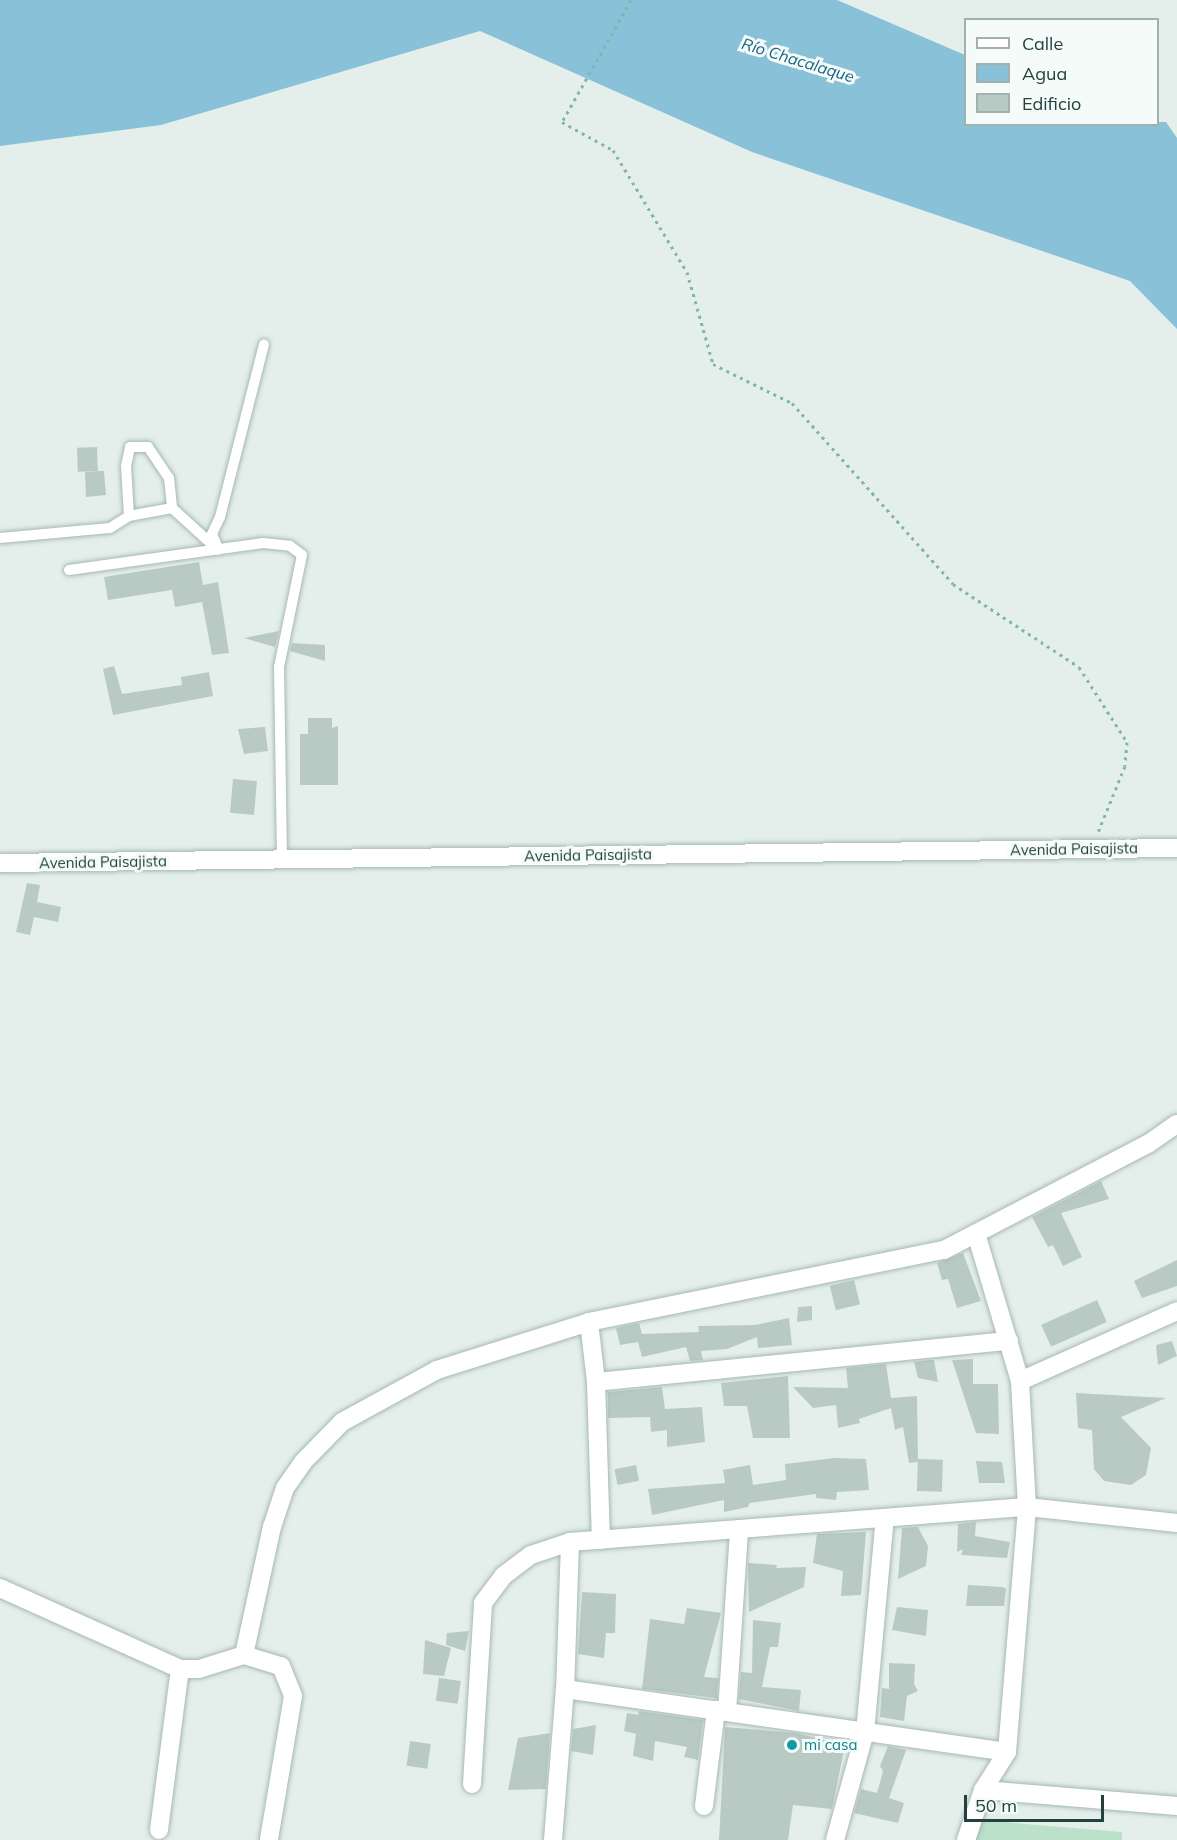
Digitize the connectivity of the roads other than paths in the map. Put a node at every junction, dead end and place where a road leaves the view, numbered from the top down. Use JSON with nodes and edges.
{"nodes":[{"id":1,"x":264,"y":345,"type":"dead end"},
{"id":2,"x":172,"y":508,"type":"junction"},
{"id":3,"x":129,"y":516,"type":"junction"},
{"id":4,"x":0,"y":538,"type":"edge"},
{"id":5,"x":218,"y":550,"type":"junction"},
{"id":6,"x":69,"y":570,"type":"dead end"},
{"id":7,"x":1177,"y":848,"type":"edge"},
{"id":8,"x":282,"y":859,"type":"junction"},
{"id":9,"x":0,"y":863,"type":"edge"},
{"id":10,"x":1177,"y":1125,"type":"edge"},
{"id":11,"x":976,"y":1233,"type":"junction"},
{"id":12,"x":1177,"y":1311,"type":"edge"},
{"id":13,"x":590,"y":1322,"type":"junction"},
{"id":14,"x":1009,"y":1341,"type":"junction"},
{"id":15,"x":1020,"y":1381,"type":"junction"},
{"id":16,"x":596,"y":1382,"type":"junction"},
{"id":17,"x":1027,"y":1507,"type":"junction"},
{"id":18,"x":885,"y":1518,"type":"junction"},
{"id":19,"x":1177,"y":1523,"type":"edge"},
{"id":20,"x":739,"y":1529,"type":"junction"},
{"id":21,"x":601,"y":1540,"type":"junction"},
{"id":22,"x":570,"y":1542,"type":"junction"},
{"id":23,"x":0,"y":1588,"type":"edge"},
{"id":24,"x":244,"y":1655,"type":"junction"},
{"id":25,"x":180,"y":1669,"type":"junction"},
{"id":26,"x":565,"y":1689,"type":"junction"},
{"id":27,"x":721,"y":1711,"type":"junction"},
{"id":28,"x":865,"y":1732,"type":"junction"},
{"id":29,"x":1007,"y":1752,"type":"junction"},
{"id":30,"x":472,"y":1784,"type":"dead end"},
{"id":31,"x":983,"y":1790,"type":"junction"},
{"id":32,"x":704,"y":1806,"type":"dead end"},
{"id":33,"x":1177,"y":1806,"type":"edge"},
{"id":34,"x":159,"y":1830,"type":"dead end"},
{"id":35,"x":269,"y":1840,"type":"edge"},
{"id":36,"x":553,"y":1840,"type":"edge"},
{"id":37,"x":835,"y":1840,"type":"edge"},
{"id":38,"x":966,"y":1840,"type":"edge"}],
"edges":[{"from":1,"to":5,"type":"lane"},
{"from":2,"to":3,"type":"lane"},
{"from":2,"to":3,"type":"lane"},
{"from":2,"to":5,"type":"lane"},
{"from":3,"to":4,"type":"lane"},
{"from":5,"to":6,"type":"lane"},
{"from":5,"to":8,"type":"lane"},
{"from":7,"to":8,"type":"street","name":"Avenida Paisajista"},
{"from":8,"to":9,"type":"street","name":"Avenida Paisajista"},
{"from":10,"to":11,"type":"street"},
{"from":11,"to":13,"type":"street"},
{"from":11,"to":14,"type":"street"},
{"from":12,"to":15,"type":"street"},
{"from":13,"to":16,"type":"street"},
{"from":13,"to":24,"type":"street"},
{"from":14,"to":15,"type":"street"},
{"from":14,"to":16,"type":"street"},
{"from":15,"to":17,"type":"street"},
{"from":16,"to":21,"type":"street"},
{"from":17,"to":18,"type":"street"},
{"from":17,"to":19,"type":"street"},
{"from":17,"to":29,"type":"street"},
{"from":18,"to":20,"type":"street"},
{"from":18,"to":28,"type":"street"},
{"from":20,"to":21,"type":"street"},
{"from":20,"to":27,"type":"street"},
{"from":21,"to":22,"type":"street"},
{"from":22,"to":26,"type":"street"},
{"from":22,"to":30,"type":"street"},
{"from":23,"to":25,"type":"street"},
{"from":24,"to":25,"type":"street"},
{"from":24,"to":35,"type":"street"},
{"from":25,"to":34,"type":"street"},
{"from":26,"to":27,"type":"street"},
{"from":26,"to":36,"type":"street"},
{"from":27,"to":28,"type":"street"},
{"from":27,"to":32,"type":"street"},
{"from":28,"to":29,"type":"street"},
{"from":28,"to":37,"type":"street"},
{"from":29,"to":31,"type":"street"},
{"from":31,"to":33,"type":"street"},
{"from":31,"to":38,"type":"street"}]}
